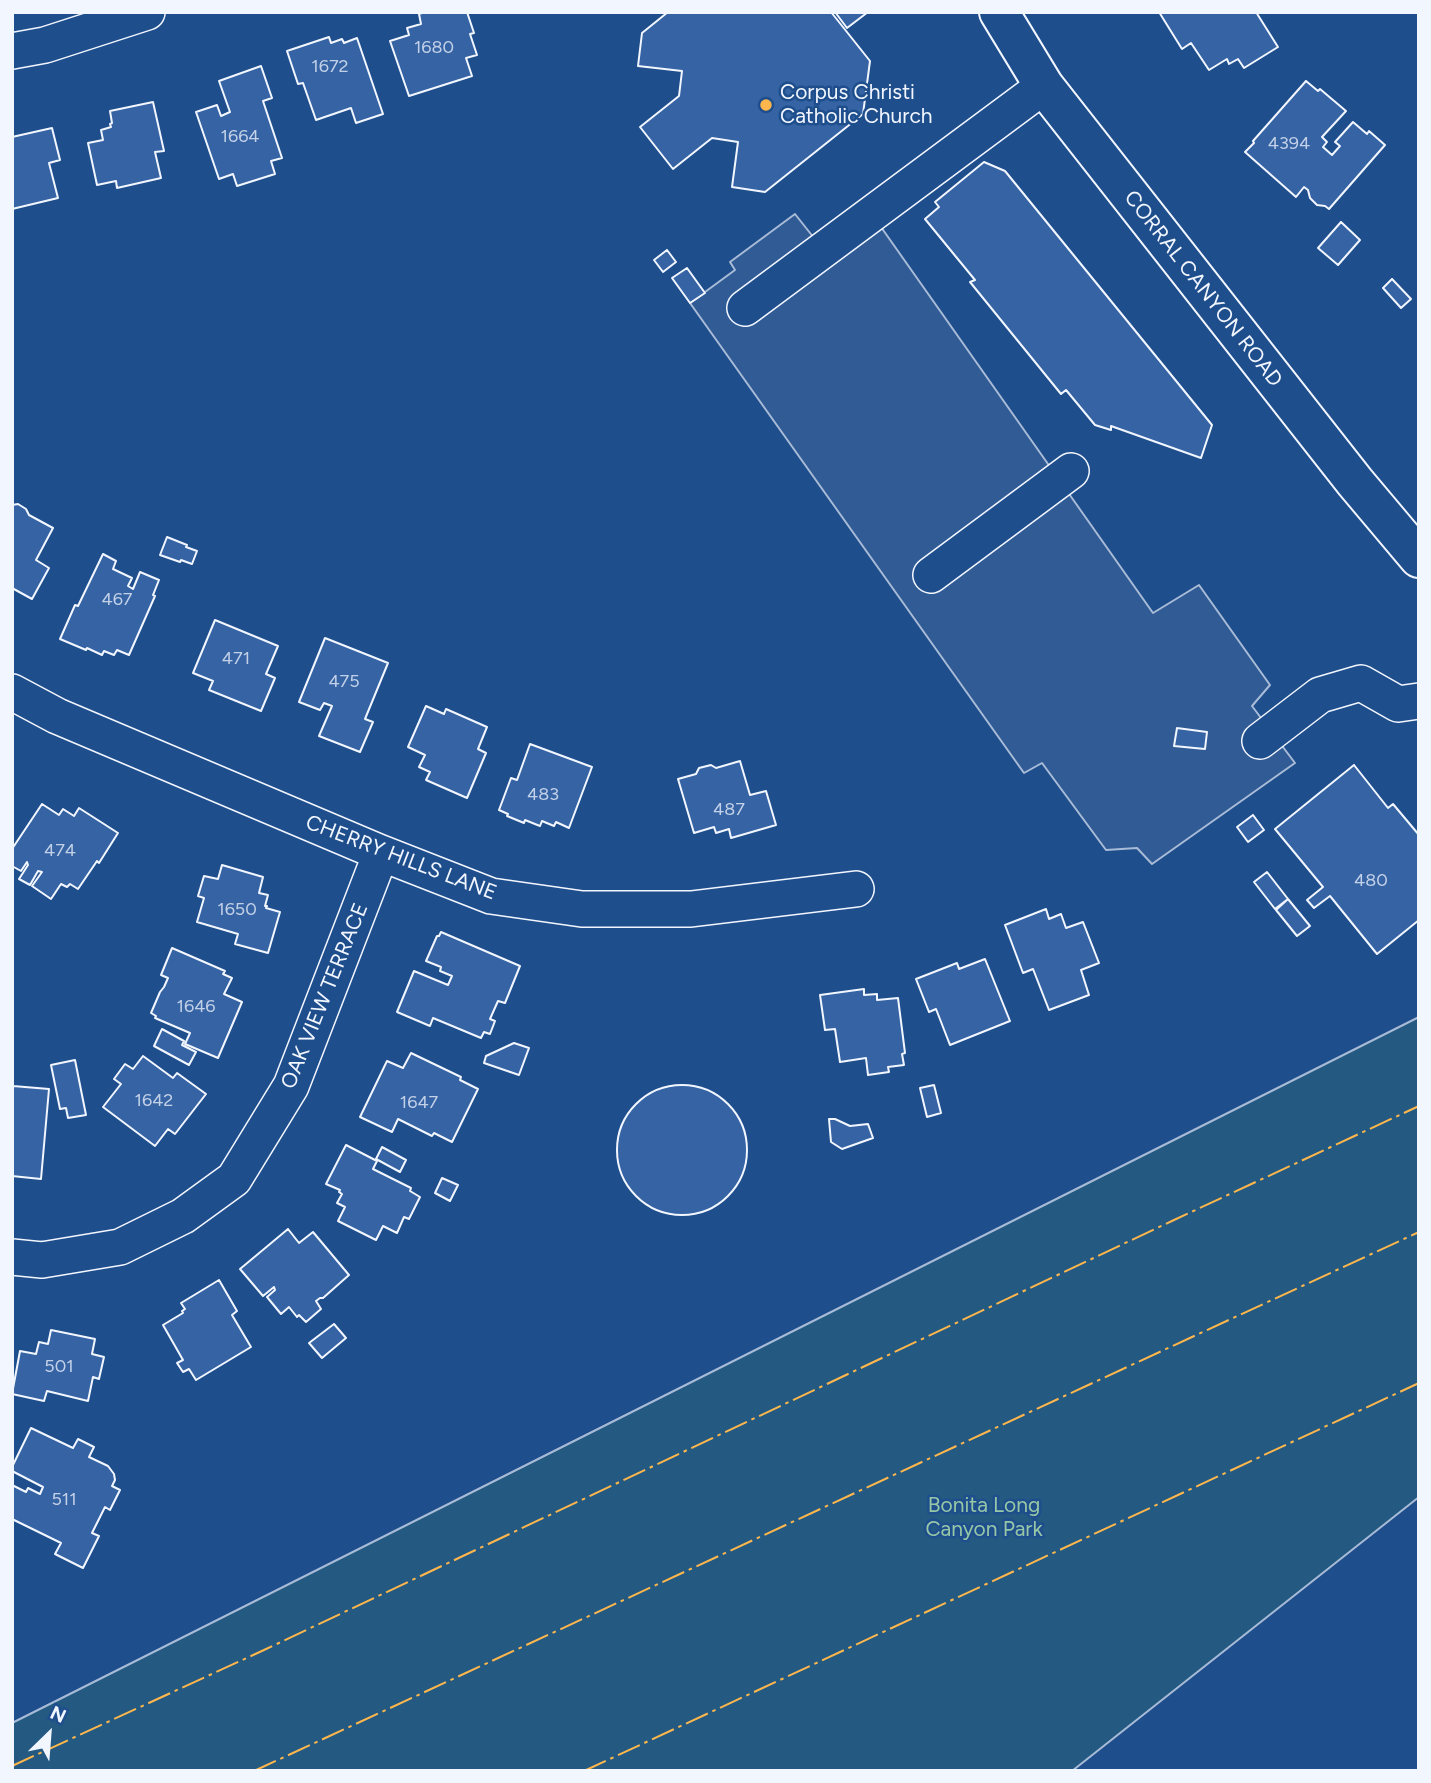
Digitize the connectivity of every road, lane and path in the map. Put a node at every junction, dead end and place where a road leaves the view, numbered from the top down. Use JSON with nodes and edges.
{"nodes":[{"id":1,"x":147,"y":12,"type":"edge"},
{"id":2,"x":999,"y":12,"type":"edge"},
{"id":3,"x":12,"y":51,"type":"edge"},
{"id":4,"x":1044,"y":86,"type":"junction"},
{"id":5,"x":745,"y":309,"type":"dead end"},
{"id":6,"x":1071,"y":471,"type":"dead end"},
{"id":7,"x":1419,"y":558,"type":"edge"},
{"id":8,"x":931,"y":575,"type":"dead end"},
{"id":9,"x":12,"y":692,"type":"edge"},
{"id":10,"x":1408,"y":703,"type":"edge"},
{"id":11,"x":1260,"y":741,"type":"dead end"},
{"id":12,"x":381,"y":853,"type":"junction"},
{"id":13,"x":856,"y":889,"type":"dead end"},
{"id":14,"x":12,"y":1257,"type":"edge"}],
"edges":[{"from":1,"to":3,"type":"street"},
{"from":2,"to":4,"type":"main road","name":"CORRAL CANYON ROAD"},
{"from":4,"to":5,"type":"street"},
{"from":4,"to":7,"type":"main road","name":"CORRAL CANYON ROAD"},
{"from":6,"to":8,"type":"street"},
{"from":9,"to":12,"type":"street","name":"CHERRY HILLS LANE"},
{"from":10,"to":11,"type":"street"},
{"from":12,"to":13,"type":"street","name":"CHERRY HILLS LANE"},
{"from":12,"to":14,"type":"street","name":"OAK VIEW TERRACE"}]}
